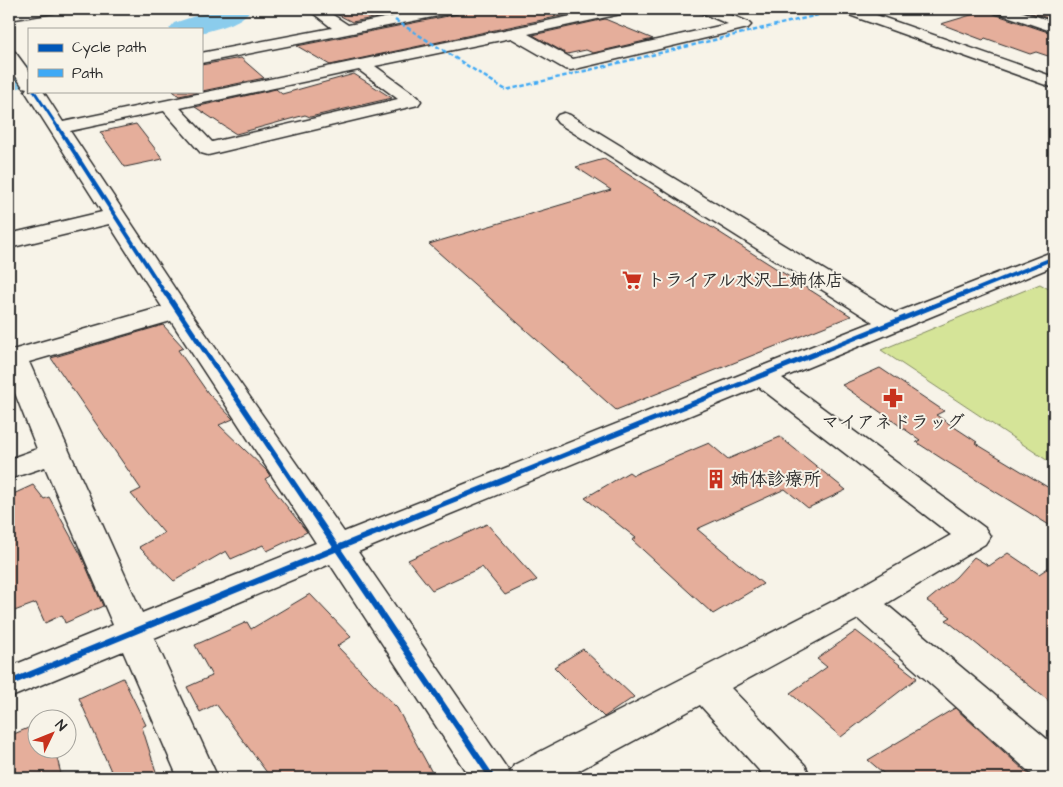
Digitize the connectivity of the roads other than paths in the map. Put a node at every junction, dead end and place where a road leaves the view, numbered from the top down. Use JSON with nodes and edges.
{"nodes":[{"id":1,"x":53,"y":9,"type":"edge"},
{"id":2,"x":315,"y":9,"type":"edge"},
{"id":3,"x":453,"y":9,"type":"edge"},
{"id":4,"x":624,"y":9,"type":"edge"},
{"id":5,"x":705,"y":9,"type":"edge"},
{"id":6,"x":846,"y":9,"type":"edge"},
{"id":7,"x":885,"y":9,"type":"edge"},
{"id":8,"x":1000,"y":9,"type":"edge"},
{"id":9,"x":862,"y":14,"type":"junction"},
{"id":10,"x":9,"y":16,"type":"edge"},
{"id":11,"x":1054,"y":27,"type":"edge"},
{"id":12,"x":345,"y":30,"type":"junction"},
{"id":13,"x":513,"y":32,"type":"junction"},
{"id":14,"x":202,"y":58,"type":"edge"},
{"id":15,"x":13,"y":61,"type":"edge"},
{"id":16,"x":361,"y":64,"type":"junction"},
{"id":17,"x":28,"y":82,"type":"edge"},
{"id":18,"x":1054,"y":83,"type":"edge"},
{"id":19,"x":35,"y":92,"type":"edge"},
{"id":20,"x":168,"y":105,"type":"junction"},
{"id":21,"x":564,"y":119,"type":"dead end"},
{"id":22,"x":59,"y":128,"type":"junction"},
{"id":23,"x":114,"y":216,"type":"junction"},
{"id":24,"x":9,"y":241,"type":"edge"},
{"id":25,"x":1048,"y":267,"type":"edge"},
{"id":26,"x":177,"y":311,"type":"junction"},
{"id":27,"x":893,"y":323,"type":"junction"},
{"id":28,"x":11,"y":359,"type":"edge"},
{"id":29,"x":763,"y":377,"type":"junction"},
{"id":30,"x":54,"y":454,"type":"junction"},
{"id":31,"x":9,"y":469,"type":"edge"},
{"id":32,"x":336,"y":548,"type":"junction"},
{"id":33,"x":861,"y":602,"type":"junction"},
{"id":34,"x":132,"y":631,"type":"junction"},
{"id":35,"x":9,"y":683,"type":"edge"},
{"id":36,"x":704,"y":686,"type":"junction"},
{"id":37,"x":1054,"y":769,"type":"edge"},
{"id":38,"x":198,"y":778,"type":"edge"},
{"id":39,"x":492,"y":778,"type":"edge"},
{"id":40,"x":528,"y":778,"type":"edge"},
{"id":41,"x":791,"y":778,"type":"edge"}],
"edges":[{"from":1,"to":10,"type":"main road"},
{"from":2,"to":12,"type":"main road"},
{"from":3,"to":12,"type":"main road"},
{"from":4,"to":13,"type":"main road"},
{"from":5,"to":13,"type":"main road"},
{"from":6,"to":9,"type":"main road"},
{"from":7,"to":9,"type":"main road"},
{"from":8,"to":11,"type":"main road"},
{"from":9,"to":18,"type":"main road"},
{"from":12,"to":14,"type":"main road"},
{"from":13,"to":16,"type":"main road"},
{"from":15,"to":17,"type":"main road"},
{"from":16,"to":20,"type":"main road"},
{"from":16,"to":20,"type":"main road"},
{"from":19,"to":22,"type":"main road"},
{"from":20,"to":22,"type":"main road"},
{"from":21,"to":27,"type":"main road"},
{"from":22,"to":23,"type":"main road"},
{"from":23,"to":24,"type":"main road"},
{"from":23,"to":26,"type":"main road"},
{"from":25,"to":27,"type":"main road"},
{"from":26,"to":28,"type":"main road"},
{"from":26,"to":32,"type":"main road"},
{"from":27,"to":29,"type":"main road"},
{"from":28,"to":30,"type":"main road"},
{"from":29,"to":32,"type":"main road"},
{"from":29,"to":33,"type":"main road"},
{"from":30,"to":31,"type":"main road"},
{"from":30,"to":34,"type":"main road"},
{"from":32,"to":34,"type":"main road"},
{"from":32,"to":39,"type":"main road"},
{"from":33,"to":36,"type":"main road"},
{"from":33,"to":37,"type":"main road"},
{"from":34,"to":35,"type":"main road"},
{"from":34,"to":38,"type":"main road"},
{"from":36,"to":40,"type":"main road"},
{"from":36,"to":41,"type":"main road"}]}
